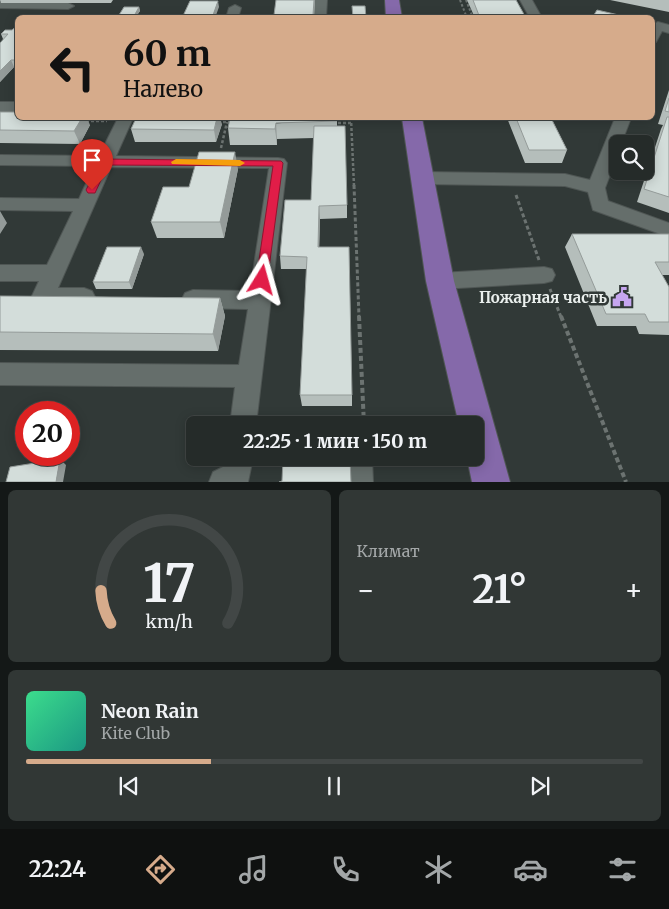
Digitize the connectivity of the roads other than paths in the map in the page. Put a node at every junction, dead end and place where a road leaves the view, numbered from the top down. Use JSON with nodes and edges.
{"nodes":[{"id":1,"x":320,"y":0,"type":"edge"},
{"id":2,"x":392,"y":0,"type":"edge"},
{"id":3,"x":526,"y":0,"type":"edge"},
{"id":4,"x":0,"y":6,"type":"edge"},
{"id":5,"x":68,"y":6,"type":"dead end"},
{"id":6,"x":320,"y":15,"type":"edge"},
{"id":7,"x":394,"y":15,"type":"edge"},
{"id":8,"x":534,"y":15,"type":"edge"},
{"id":9,"x":669,"y":29,"type":"edge"},
{"id":10,"x":655,"y":32,"type":"edge"},
{"id":11,"x":0,"y":107,"type":"edge"},
{"id":12,"x":15,"y":107,"type":"edge"},
{"id":13,"x":125,"y":120,"type":"edge"},
{"id":14,"x":412,"y":120,"type":"edge"},
{"id":15,"x":622,"y":120,"type":"edge"},
{"id":16,"x":0,"y":160,"type":"edge"},
{"id":17,"x":105,"y":162,"type":"junction"},
{"id":18,"x":422,"y":178,"type":"junction"},
{"id":19,"x":596,"y":188,"type":"junction"},
{"id":20,"x":0,"y":204,"type":"edge"},
{"id":21,"x":85,"y":205,"type":"junction"},
{"id":22,"x":669,"y":230,"type":"edge"},
{"id":23,"x":0,"y":273,"type":"edge"},
{"id":24,"x":53,"y":273,"type":"junction"},
{"id":25,"x":544,"y":275,"type":"road end"},
{"id":26,"x":440,"y":281,"type":"junction"},
{"id":27,"x":102,"y":297,"type":"edge"},
{"id":28,"x":171,"y":298,"type":"edge"},
{"id":29,"x":260,"y":300,"type":"junction"},
{"id":30,"x":0,"y":374,"type":"edge"},
{"id":31,"x":249,"y":376,"type":"junction"},
{"id":32,"x":244,"y":416,"type":"edge"},
{"id":33,"x":238,"y":466,"type":"edge"},
{"id":34,"x":358,"y":466,"type":"edge"},
{"id":35,"x":223,"y":482,"type":"edge"},
{"id":36,"x":359,"y":482,"type":"edge"},
{"id":37,"x":492,"y":482,"type":"edge"}],
"edges":[{"from":1,"to":6,"type":"street"},
{"from":2,"to":7,"type":"main road"},
{"from":3,"to":8,"type":"street"},
{"from":4,"to":5,"type":"street"},
{"from":9,"to":10,"type":"street"},
{"from":11,"to":12,"type":"street"},
{"from":13,"to":17,"type":"street"},
{"from":14,"to":18,"type":"main road"},
{"from":15,"to":19,"type":"street"},
{"from":16,"to":17,"type":"street"},
{"from":17,"to":21,"type":"street"},
{"from":17,"to":29,"type":"street"},
{"from":18,"to":19,"type":"street"},
{"from":18,"to":26,"type":"main road"},
{"from":19,"to":22,"type":"street"},
{"from":20,"to":21,"type":"street"},
{"from":21,"to":24,"type":"street"},
{"from":23,"to":24,"type":"street"},
{"from":24,"to":27,"type":"street"},
{"from":25,"to":26,"type":"street"},
{"from":26,"to":37,"type":"main road"},
{"from":28,"to":29,"type":"street"},
{"from":29,"to":31,"type":"street"},
{"from":30,"to":31,"type":"street"},
{"from":31,"to":32,"type":"street"},
{"from":33,"to":35,"type":"street"},
{"from":34,"to":36,"type":"street"}]}
